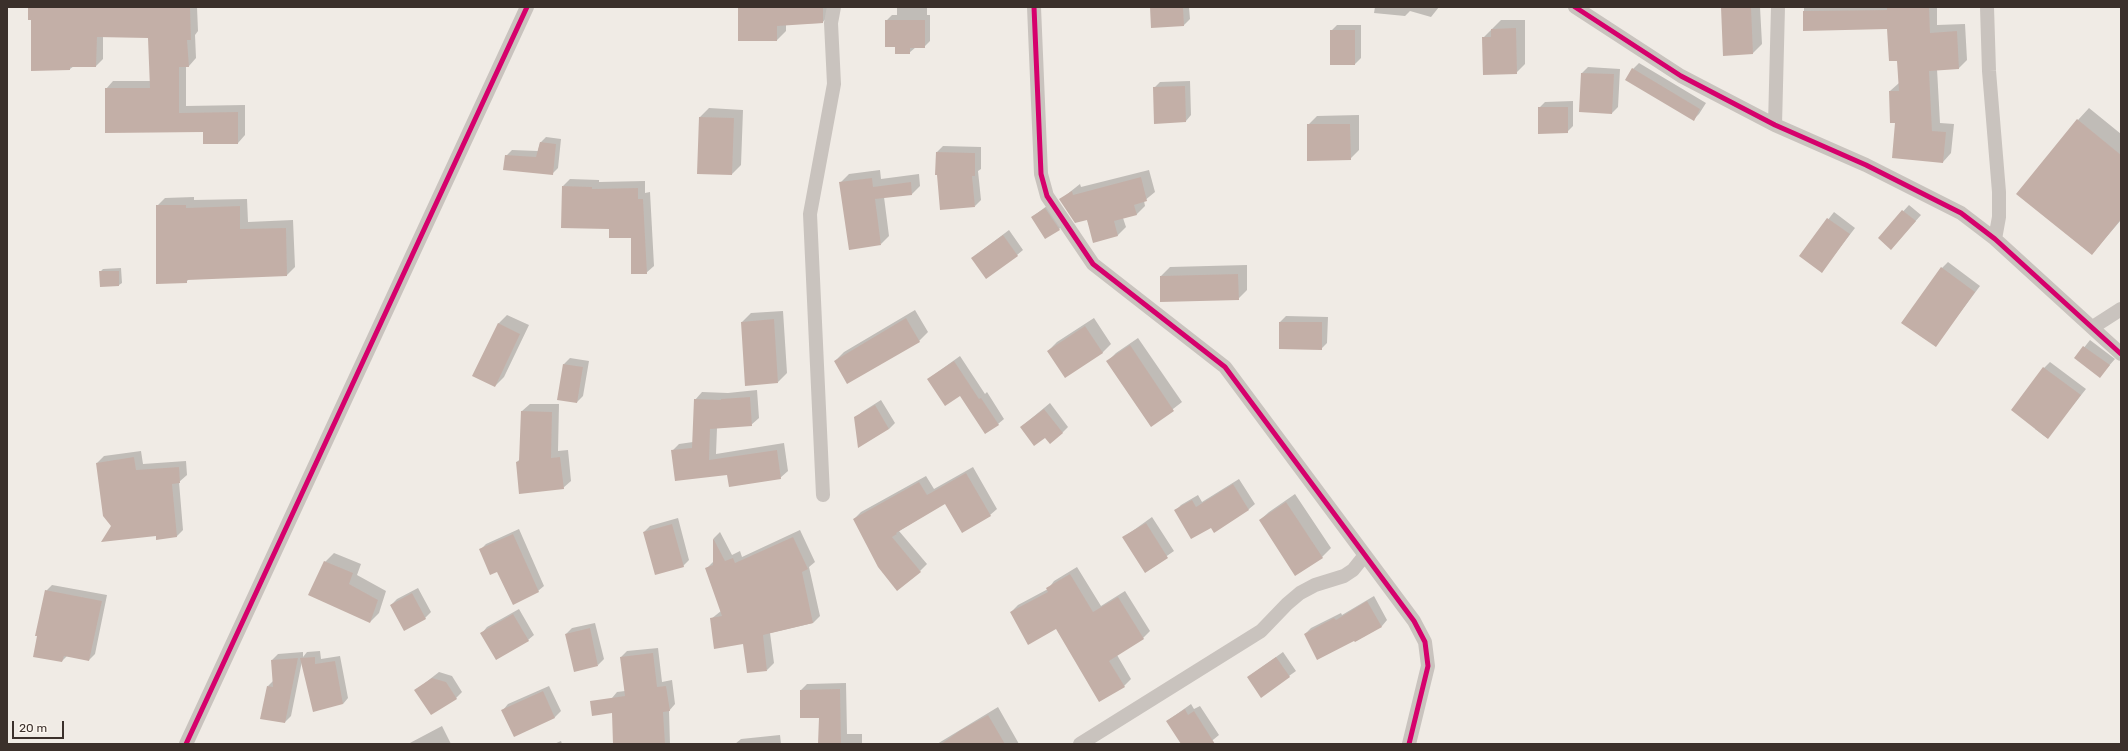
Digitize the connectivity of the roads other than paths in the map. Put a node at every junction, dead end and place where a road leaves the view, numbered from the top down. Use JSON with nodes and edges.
{"nodes":[{"id":1,"x":527,"y":7,"type":"edge"},
{"id":2,"x":834,"y":7,"type":"edge"},
{"id":3,"x":1034,"y":7,"type":"edge"},
{"id":4,"x":1576,"y":7,"type":"edge"},
{"id":5,"x":1778,"y":7,"type":"edge"},
{"id":6,"x":1987,"y":7,"type":"edge"},
{"id":7,"x":1775,"y":125,"type":"junction"},
{"id":8,"x":1995,"y":239,"type":"junction"},
{"id":9,"x":2121,"y":309,"type":"edge"},
{"id":10,"x":2093,"y":327,"type":"junction"},
{"id":11,"x":2121,"y":354,"type":"edge"},
{"id":12,"x":823,"y":495,"type":"dead end"},
{"id":13,"x":1365,"y":555,"type":"junction"},
{"id":14,"x":186,"y":744,"type":"edge"},
{"id":15,"x":1080,"y":744,"type":"edge"},
{"id":16,"x":1409,"y":744,"type":"edge"}],
"edges":[{"from":1,"to":14,"type":"street"},
{"from":2,"to":12,"type":"street"},
{"from":3,"to":13,"type":"street"},
{"from":4,"to":7,"type":"street"},
{"from":5,"to":7,"type":"street"},
{"from":6,"to":8,"type":"street"},
{"from":7,"to":8,"type":"street"},
{"from":8,"to":10,"type":"street"},
{"from":9,"to":10,"type":"street"},
{"from":10,"to":11,"type":"street"},
{"from":13,"to":15,"type":"street"},
{"from":13,"to":16,"type":"street"}]}
